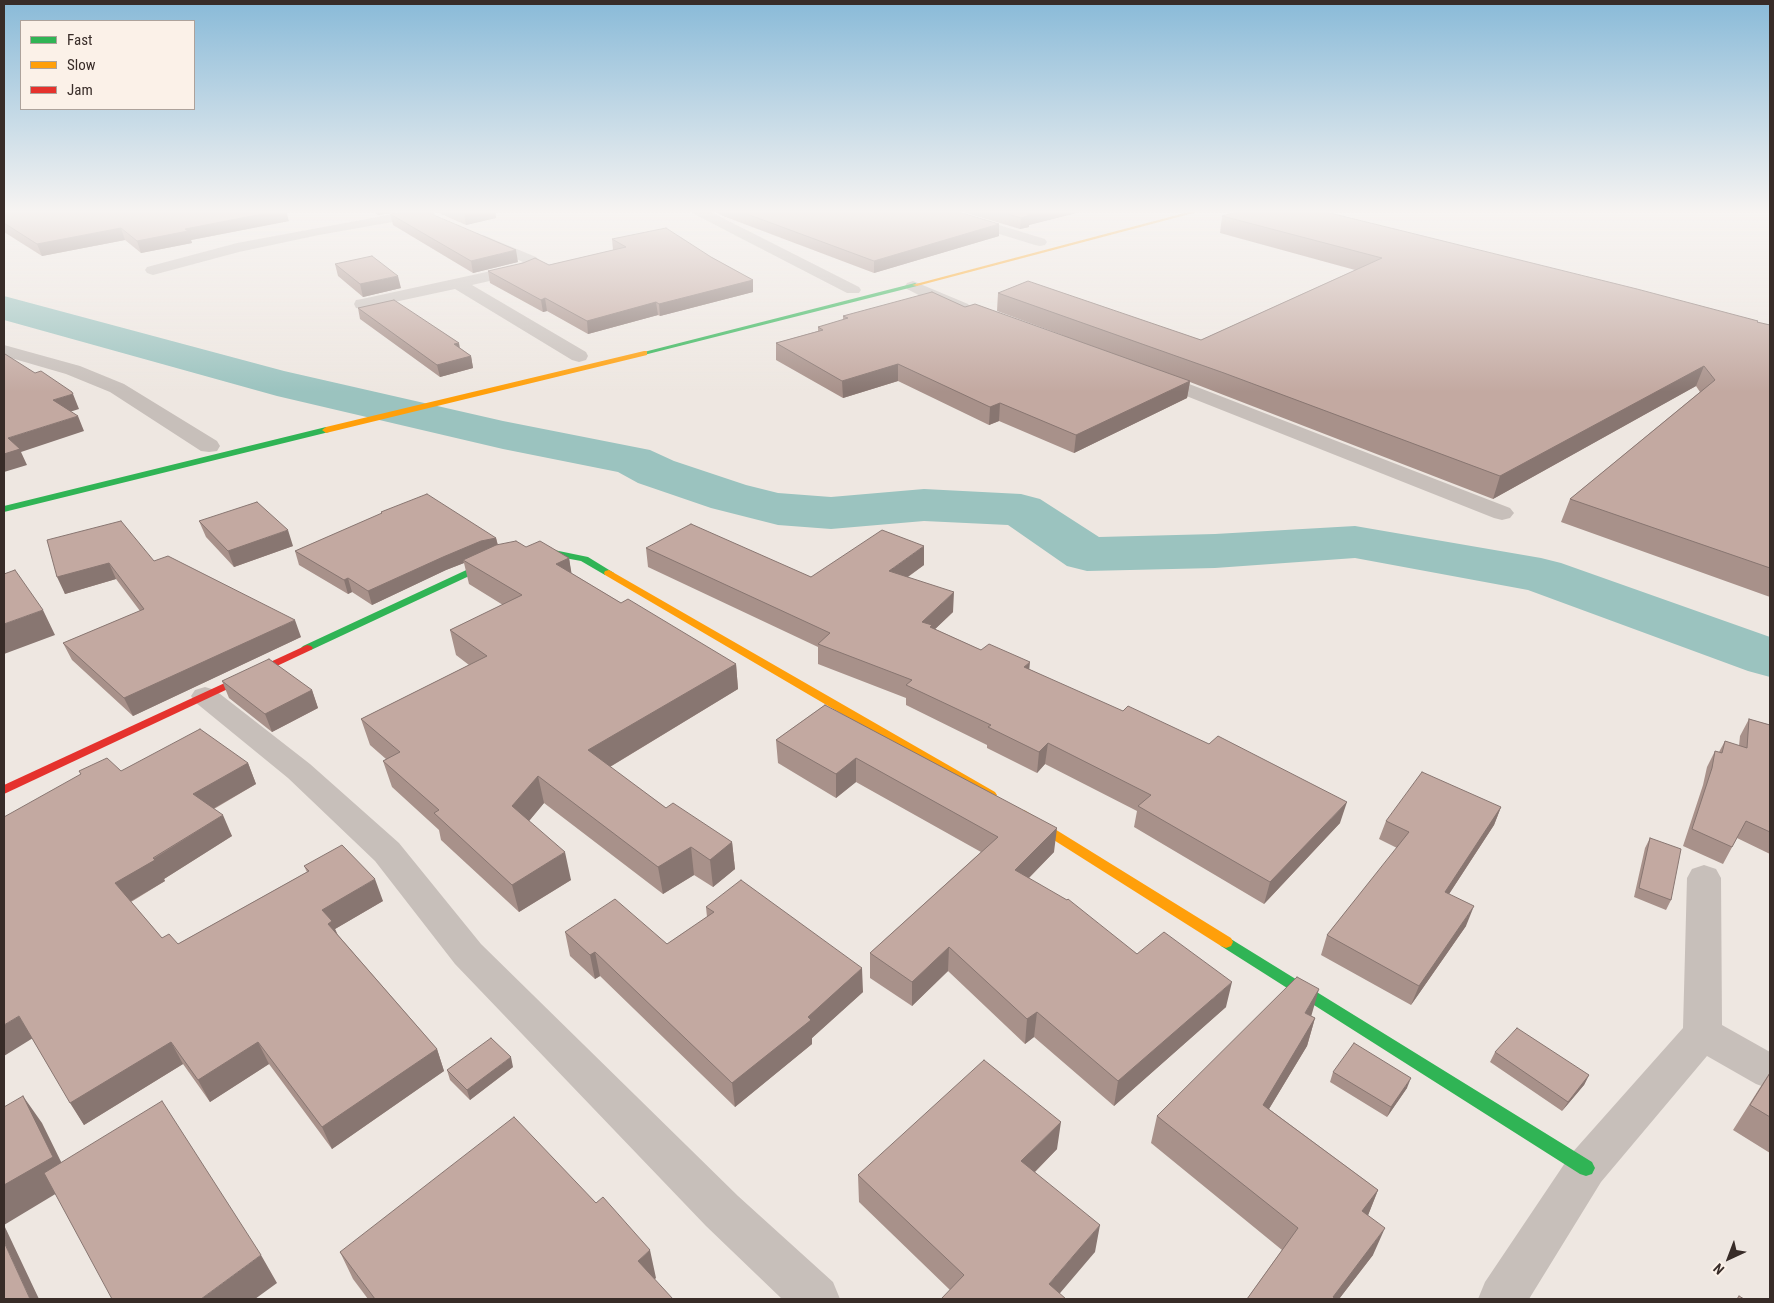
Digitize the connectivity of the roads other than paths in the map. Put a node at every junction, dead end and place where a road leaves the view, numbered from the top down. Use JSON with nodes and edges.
{"nodes":[{"id":1,"x":515,"y":271,"type":"edge"},
{"id":2,"x":816,"y":271,"type":"edge"},
{"id":3,"x":928,"y":271,"type":"edge"},
{"id":4,"x":970,"y":271,"type":"edge"},
{"id":5,"x":458,"y":284,"type":"junction"},
{"id":6,"x":913,"y":286,"type":"junction"},
{"id":7,"x":853,"y":290,"type":"junction"},
{"id":8,"x":362,"y":304,"type":"dead end"},
{"id":9,"x":980,"y":314,"type":"edge"},
{"id":10,"x":730,"y":319,"type":"dead end"},
{"id":11,"x":4,"y":350,"type":"edge"},
{"id":12,"x":583,"y":355,"type":"joint"},
{"id":13,"x":560,"y":360,"type":"dead end"},
{"id":14,"x":1132,"y":368,"type":"edge"},
{"id":15,"x":206,"y":447,"type":"dead end"},
{"id":16,"x":4,"y":509,"type":"edge"},
{"id":17,"x":1502,"y":513,"type":"dead end"},
{"id":18,"x":206,"y":696,"type":"junction"},
{"id":19,"x":4,"y":790,"type":"edge"},
{"id":20,"x":1704,"y":878,"type":"dead end"},
{"id":21,"x":1702,"y":1033,"type":"junction"},
{"id":22,"x":1770,"y":1072,"type":"edge"},
{"id":23,"x":1586,"y":1168,"type":"junction"},
{"id":24,"x":816,"y":1299,"type":"edge"},
{"id":25,"x":1502,"y":1299,"type":"edge"}],
"edges":[{"from":1,"to":5,"type":"street"},
{"from":2,"to":7,"type":"street"},
{"from":3,"to":7,"type":"main road"},
{"from":4,"to":6,"type":"main road"},
{"from":5,"to":8,"type":"street"},
{"from":5,"to":12,"type":"street"},
{"from":6,"to":9,"type":"street"},
{"from":6,"to":16,"type":"main road"},
{"from":7,"to":10,"type":"main road"},
{"from":11,"to":15,"type":"street"},
{"from":12,"to":13,"type":"main road"},
{"from":14,"to":17,"type":"street"},
{"from":18,"to":19,"type":"main road"},
{"from":18,"to":23,"type":"main road"},
{"from":18,"to":24,"type":"street"},
{"from":20,"to":21,"type":"street"},
{"from":21,"to":22,"type":"street"},
{"from":21,"to":23,"type":"street"},
{"from":23,"to":25,"type":"street"}]}
